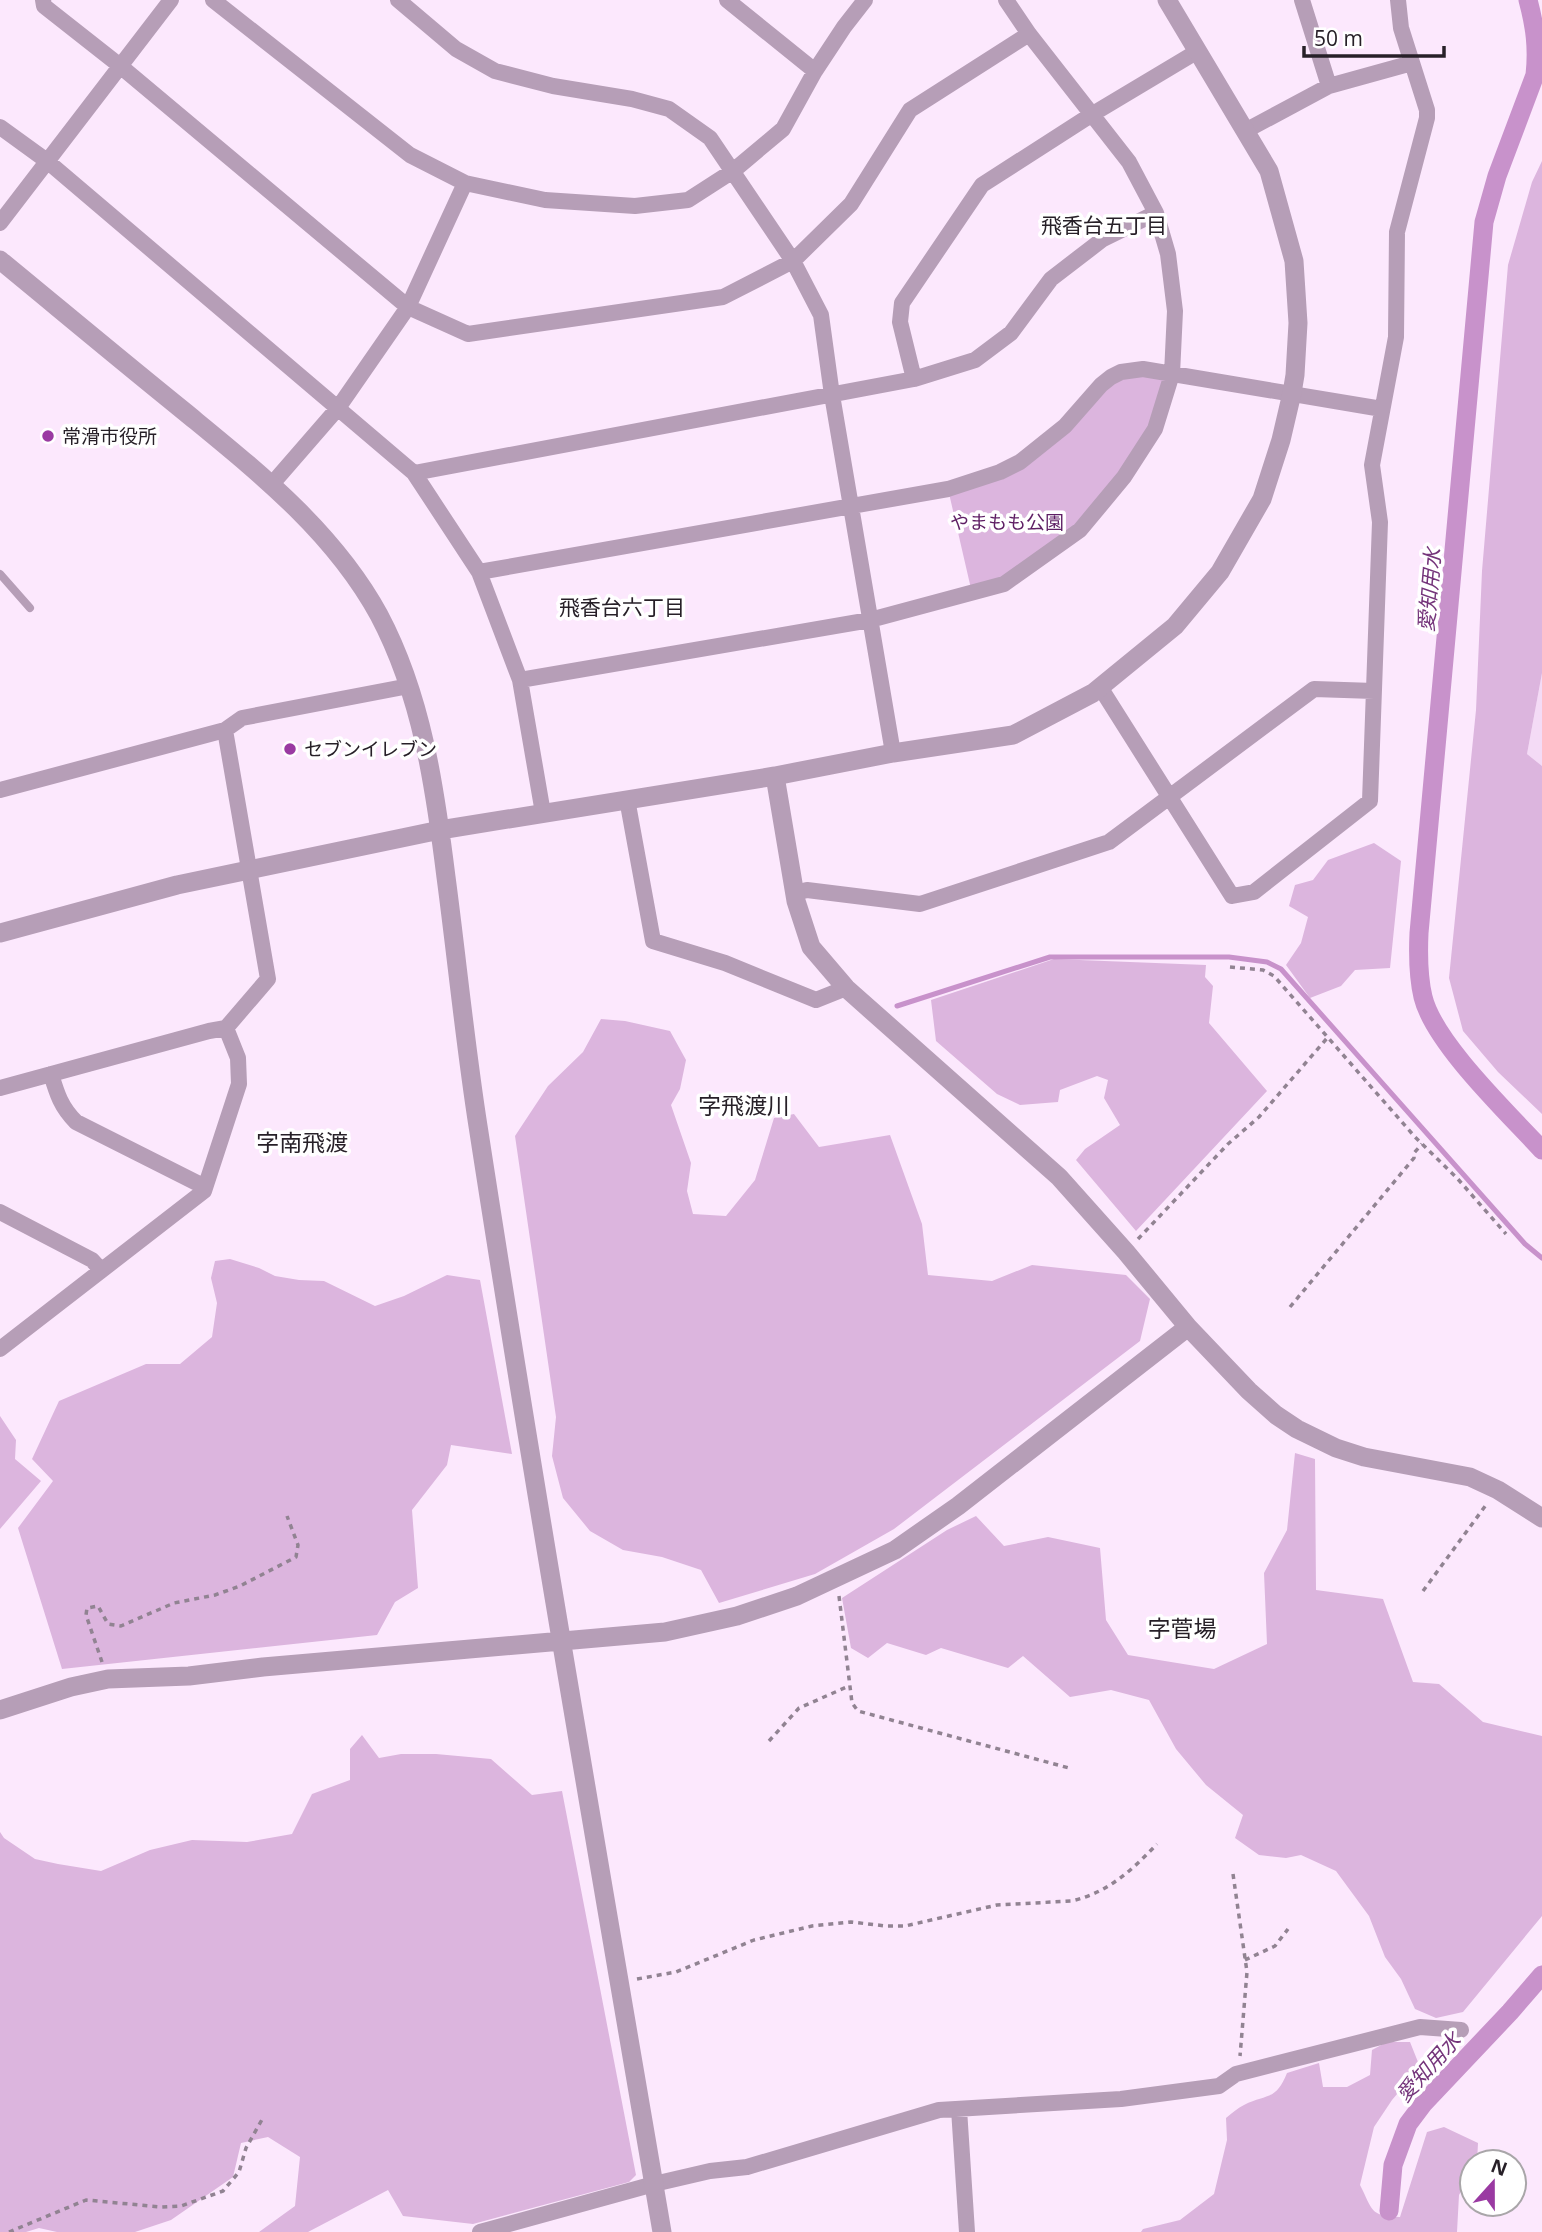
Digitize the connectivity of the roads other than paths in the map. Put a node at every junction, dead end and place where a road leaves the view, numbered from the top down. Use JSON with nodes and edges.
{"nodes":[{"id":1,"x":43,"y":0,"type":"edge"},
{"id":2,"x":172,"y":0,"type":"edge"},
{"id":3,"x":213,"y":0,"type":"edge"},
{"id":4,"x":398,"y":0,"type":"edge"},
{"id":5,"x":727,"y":0,"type":"edge"},
{"id":6,"x":865,"y":0,"type":"edge"},
{"id":7,"x":1006,"y":0,"type":"edge"},
{"id":8,"x":1167,"y":0,"type":"edge"},
{"id":9,"x":1302,"y":0,"type":"edge"},
{"id":10,"x":1398,"y":0,"type":"edge"},
{"id":11,"x":1029,"y":34,"type":"junction"},
{"id":12,"x":1198,"y":51,"type":"junction"},
{"id":13,"x":1412,"y":63,"type":"junction"},
{"id":14,"x":119,"y":65,"type":"junction"},
{"id":15,"x":815,"y":71,"type":"junction"},
{"id":16,"x":1329,"y":86,"type":"junction"},
{"id":17,"x":1091,"y":114,"type":"junction"},
{"id":18,"x":0,"y":127,"type":"edge"},
{"id":19,"x":1245,"y":131,"type":"junction"},
{"id":20,"x":47,"y":161,"type":"junction"},
{"id":21,"x":733,"y":171,"type":"junction"},
{"id":22,"x":465,"y":183,"type":"junction"},
{"id":23,"x":1156,"y":213,"type":"junction"},
{"id":24,"x":0,"y":223,"type":"edge"},
{"id":25,"x":0,"y":260,"type":"edge"},
{"id":26,"x":793,"y":261,"type":"junction"},
{"id":27,"x":408,"y":307,"type":"junction"},
{"id":28,"x":1172,"y":374,"type":"junction"},
{"id":29,"x":914,"y":379,"type":"junction"},
{"id":30,"x":1292,"y":393,"type":"junction"},
{"id":31,"x":832,"y":395,"type":"junction"},
{"id":32,"x":338,"y":408,"type":"junction"},
{"id":33,"x":1382,"y":409,"type":"junction"},
{"id":34,"x":415,"y":473,"type":"junction"},
{"id":35,"x":272,"y":484,"type":"junction"},
{"id":36,"x":850,"y":506,"type":"junction"},
{"id":37,"x":479,"y":572,"type":"junction"},
{"id":38,"x":0,"y":574,"type":"edge"},
{"id":39,"x":30,"y":608,"type":"dead end"},
{"id":40,"x":870,"y":620,"type":"junction"},
{"id":41,"x":520,"y":680,"type":"junction"},
{"id":42,"x":409,"y":686,"type":"junction"},
{"id":43,"x":1100,"y":687,"type":"junction"},
{"id":44,"x":1374,"y":691,"type":"junction"},
{"id":45,"x":225,"y":730,"type":"junction"},
{"id":46,"x":893,"y":753,"type":"junction"},
{"id":47,"x":775,"y":776,"type":"junction"},
{"id":48,"x":0,"y":790,"type":"edge"},
{"id":49,"x":1170,"y":797,"type":"junction"},
{"id":50,"x":627,"y":799,"type":"junction"},
{"id":51,"x":543,"y":813,"type":"junction"},
{"id":52,"x":440,"y":830,"type":"junction"},
{"id":53,"x":250,"y":868,"type":"junction"},
{"id":54,"x":794,"y":893,"type":"junction"},
{"id":55,"x":0,"y":933,"type":"edge"},
{"id":56,"x":846,"y":988,"type":"junction"},
{"id":57,"x":226,"y":1028,"type":"junction"},
{"id":58,"x":51,"y":1074,"type":"junction"},
{"id":59,"x":0,"y":1088,"type":"edge"},
{"id":60,"x":205,"y":1187,"type":"junction"},
{"id":61,"x":0,"y":1212,"type":"edge"},
{"id":62,"x":101,"y":1270,"type":"junction"},
{"id":63,"x":1188,"y":1327,"type":"junction"},
{"id":64,"x":1,"y":1346,"type":"edge"},
{"id":65,"x":1542,"y":1518,"type":"edge"},
{"id":66,"x":561,"y":1640,"type":"junction"},
{"id":67,"x":0,"y":1710,"type":"edge"},
{"id":68,"x":1461,"y":2030,"type":"dead end"},
{"id":69,"x":960,"y":2109,"type":"junction"},
{"id":70,"x":654,"y":2184,"type":"junction"},
{"id":71,"x":480,"y":2232,"type":"edge"},
{"id":72,"x":662,"y":2232,"type":"edge"},
{"id":73,"x":967,"y":2232,"type":"edge"}],
"edges":[{"from":1,"to":14,"type":"street"},
{"from":2,"to":14,"type":"street"},
{"from":3,"to":22,"type":"street"},
{"from":4,"to":21,"type":"street"},
{"from":5,"to":15,"type":"street"},
{"from":6,"to":15,"type":"street"},
{"from":7,"to":11,"type":"street"},
{"from":8,"to":12,"type":"street"},
{"from":9,"to":16,"type":"street"},
{"from":10,"to":13,"type":"street"},
{"from":11,"to":17,"type":"street"},
{"from":11,"to":26,"type":"street"},
{"from":12,"to":17,"type":"street"},
{"from":12,"to":19,"type":"street"},
{"from":13,"to":16,"type":"street"},
{"from":13,"to":33,"type":"street"},
{"from":14,"to":20,"type":"street"},
{"from":14,"to":27,"type":"street"},
{"from":15,"to":21,"type":"street"},
{"from":16,"to":19,"type":"street"},
{"from":17,"to":23,"type":"street"},
{"from":17,"to":29,"type":"street"},
{"from":18,"to":20,"type":"street"},
{"from":19,"to":30,"type":"street"},
{"from":20,"to":24,"type":"street"},
{"from":20,"to":32,"type":"street"},
{"from":21,"to":22,"type":"street"},
{"from":21,"to":26,"type":"street"},
{"from":22,"to":27,"type":"street"},
{"from":23,"to":28,"type":"street"},
{"from":23,"to":29,"type":"street"},
{"from":25,"to":35,"type":"street"},
{"from":26,"to":27,"type":"street"},
{"from":26,"to":31,"type":"street"},
{"from":27,"to":32,"type":"street"},
{"from":28,"to":30,"type":"street"},
{"from":28,"to":36,"type":"street"},
{"from":28,"to":40,"type":"street"},
{"from":29,"to":31,"type":"street"},
{"from":30,"to":33,"type":"street"},
{"from":30,"to":43,"type":"street"},
{"from":31,"to":34,"type":"street"},
{"from":31,"to":36,"type":"street"},
{"from":32,"to":34,"type":"street"},
{"from":32,"to":35,"type":"street"},
{"from":33,"to":44,"type":"street"},
{"from":34,"to":37,"type":"street"},
{"from":35,"to":42,"type":"street"},
{"from":36,"to":37,"type":"street"},
{"from":36,"to":40,"type":"street"},
{"from":37,"to":41,"type":"street"},
{"from":38,"to":39,"type":"lane"},
{"from":40,"to":41,"type":"street"},
{"from":40,"to":46,"type":"street"},
{"from":41,"to":51,"type":"street"},
{"from":42,"to":45,"type":"street"},
{"from":42,"to":52,"type":"street"},
{"from":43,"to":46,"type":"street"},
{"from":43,"to":49,"type":"street"},
{"from":44,"to":49,"type":"street"},
{"from":44,"to":49,"type":"street"},
{"from":45,"to":48,"type":"street"},
{"from":45,"to":53,"type":"street"},
{"from":46,"to":47,"type":"street"},
{"from":47,"to":50,"type":"street"},
{"from":47,"to":54,"type":"street"},
{"from":49,"to":54,"type":"street"},
{"from":50,"to":51,"type":"street"},
{"from":50,"to":56,"type":"street"},
{"from":51,"to":52,"type":"street"},
{"from":52,"to":53,"type":"street"},
{"from":52,"to":66,"type":"street"},
{"from":53,"to":55,"type":"street"},
{"from":53,"to":57,"type":"street"},
{"from":54,"to":56,"type":"street"},
{"from":56,"to":63,"type":"street"},
{"from":57,"to":58,"type":"street"},
{"from":57,"to":60,"type":"street"},
{"from":58,"to":59,"type":"street"},
{"from":58,"to":60,"type":"street"},
{"from":60,"to":62,"type":"street"},
{"from":61,"to":62,"type":"street"},
{"from":62,"to":64,"type":"street"},
{"from":63,"to":65,"type":"street"},
{"from":63,"to":66,"type":"street"},
{"from":66,"to":67,"type":"street"},
{"from":66,"to":70,"type":"street"},
{"from":68,"to":69,"type":"street"},
{"from":69,"to":70,"type":"street"},
{"from":69,"to":73,"type":"street"},
{"from":70,"to":71,"type":"street"},
{"from":70,"to":72,"type":"street"}]}
